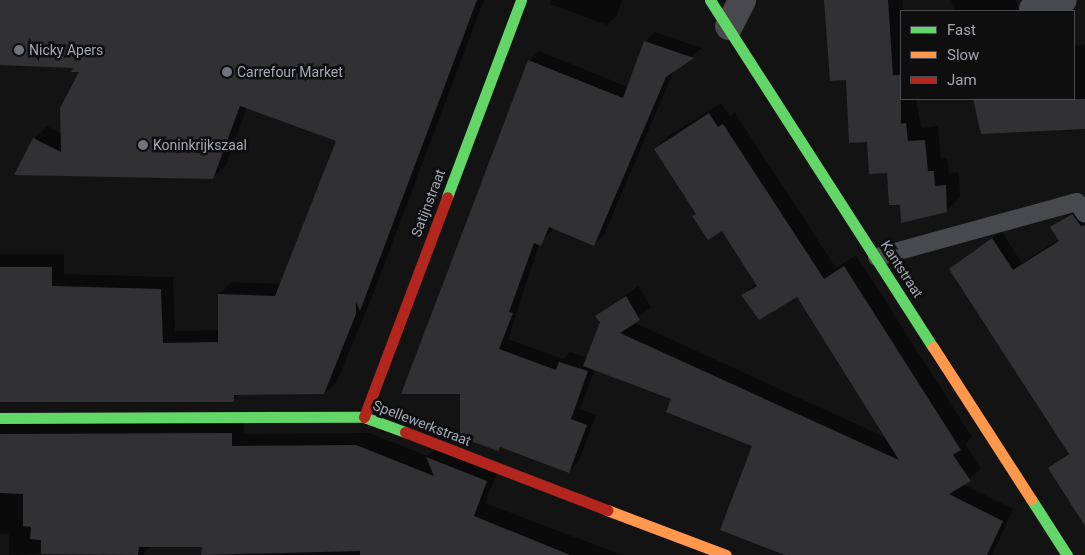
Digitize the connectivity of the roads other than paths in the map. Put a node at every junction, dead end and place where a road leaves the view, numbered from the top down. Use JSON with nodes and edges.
{"nodes":[{"id":1,"x":521,"y":0,"type":"edge"},
{"id":2,"x":710,"y":0,"type":"edge"},
{"id":3,"x":742,"y":0,"type":"edge"},
{"id":4,"x":1063,"y":0,"type":"edge"},
{"id":5,"x":1033,"y":8,"type":"dead end"},
{"id":6,"x":729,"y":26,"type":"junction"},
{"id":7,"x":1085,"y":214,"type":"edge"},
{"id":8,"x":877,"y":257,"type":"junction"},
{"id":9,"x":364,"y":417,"type":"junction"},
{"id":10,"x":0,"y":418,"type":"edge"},
{"id":11,"x":726,"y":555,"type":"edge"},
{"id":12,"x":1067,"y":555,"type":"edge"}],
"edges":[{"from":1,"to":9,"type":"street","name":"Satijnstraat"},
{"from":2,"to":6,"type":"street","name":"Kantstraat"},
{"from":3,"to":6,"type":"street"},
{"from":4,"to":5,"type":"street"},
{"from":6,"to":8,"type":"street","name":"Kantstraat"},
{"from":7,"to":8,"type":"lane"},
{"from":8,"to":12,"type":"street","name":"Kantstraat"},
{"from":9,"to":10,"type":"street","name":"Spellewerkstraat"},
{"from":9,"to":11,"type":"street","name":"Spellewerkstraat"}]}
